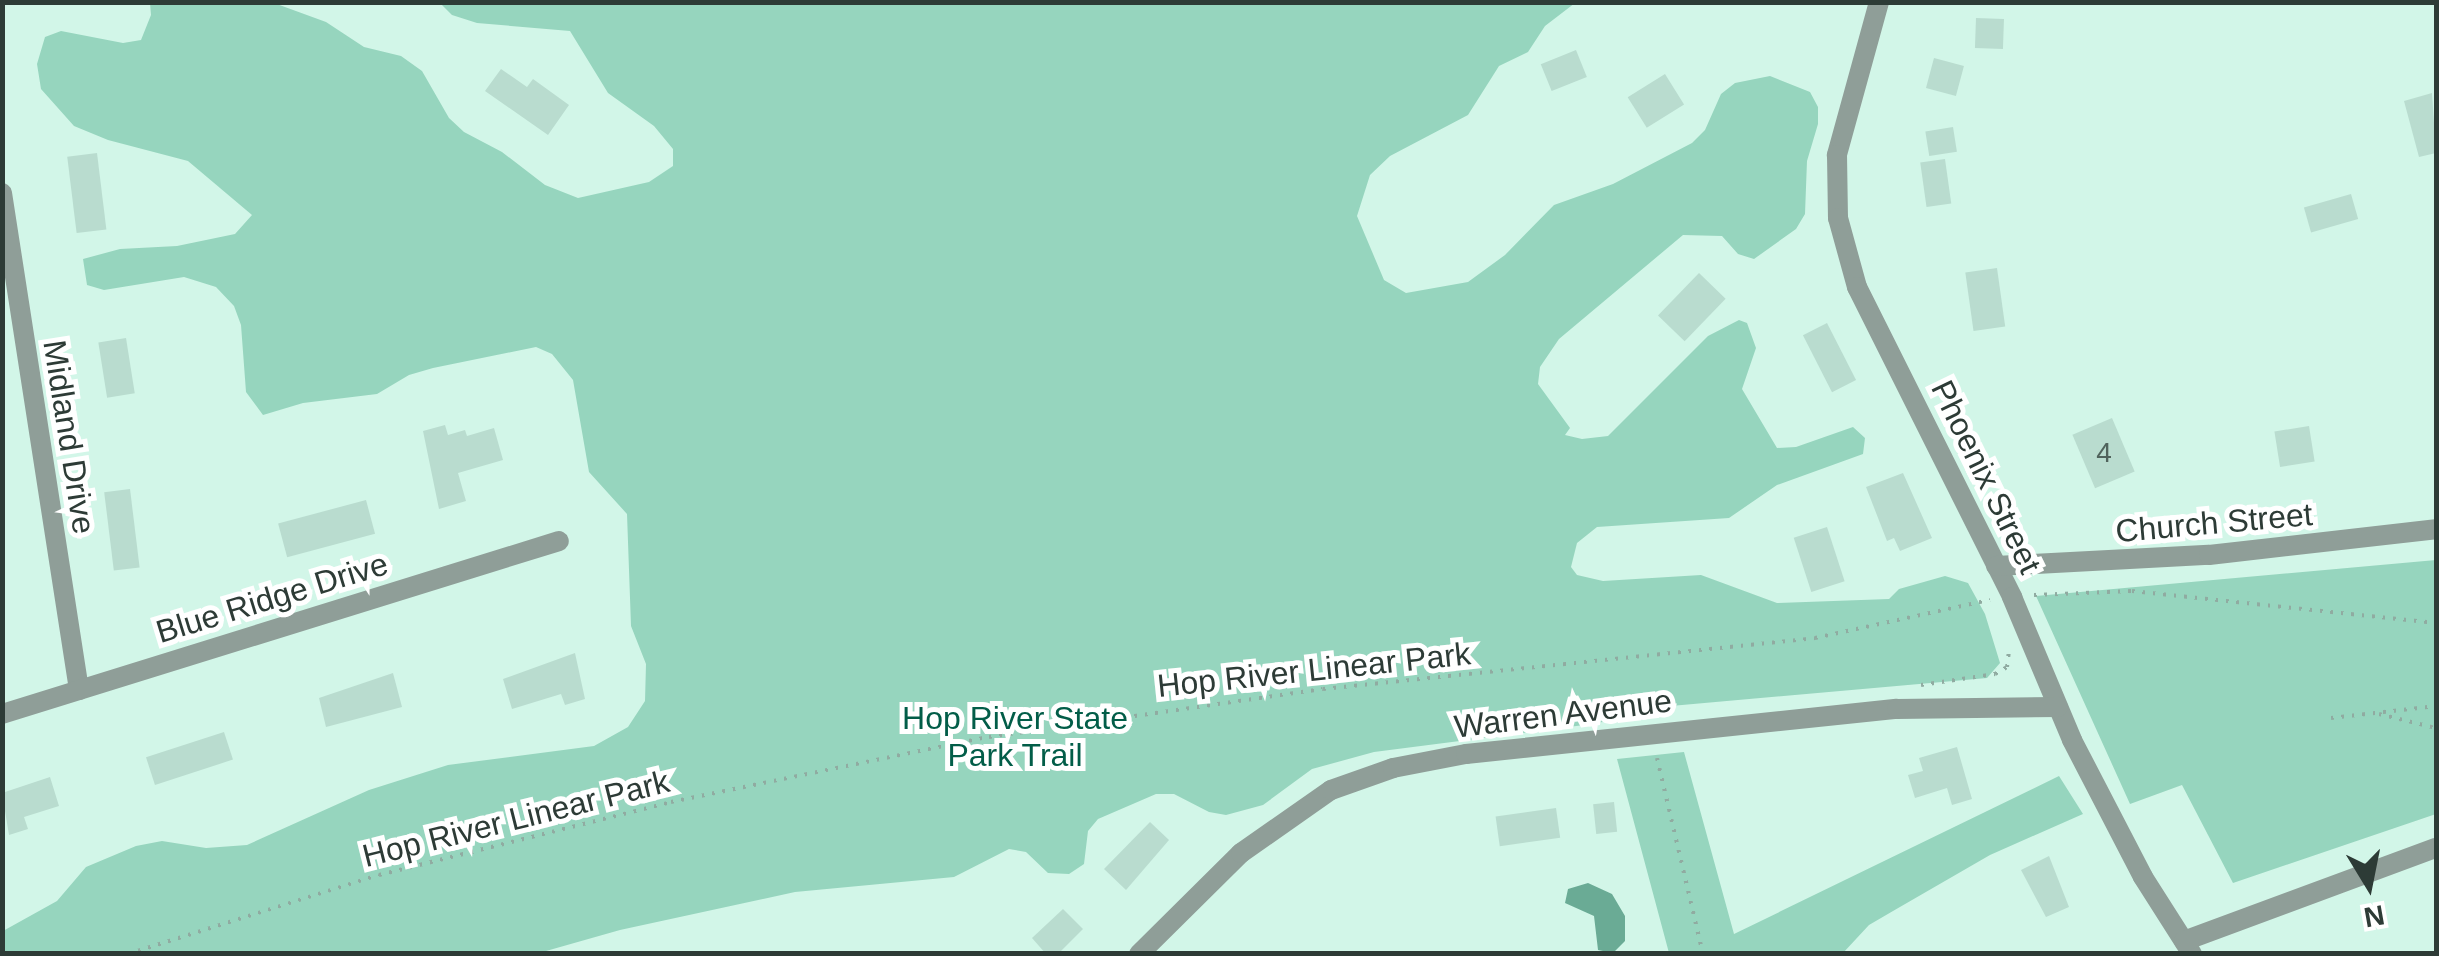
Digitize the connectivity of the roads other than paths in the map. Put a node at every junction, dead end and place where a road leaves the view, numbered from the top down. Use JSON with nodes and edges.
{"nodes":[{"id":1,"x":1880,"y":2,"type":"edge"},
{"id":2,"x":2,"y":193,"type":"edge"},
{"id":3,"x":2436,"y":529,"type":"edge"},
{"id":4,"x":559,"y":541,"type":"dead end"},
{"id":5,"x":1996,"y":566,"type":"junction"},
{"id":6,"x":80,"y":690,"type":"junction"},
{"id":7,"x":2058,"y":706,"type":"junction"},
{"id":8,"x":2,"y":714,"type":"edge"},
{"id":9,"x":2436,"y":848,"type":"edge"},
{"id":10,"x":2188,"y":947,"type":"edge"},
{"id":11,"x":1139,"y":954,"type":"edge"}],
"edges":[{"from":1,"to":5,"type":"street","name":"Phoenix Street"},
{"from":2,"to":6,"type":"street","name":"Midland Drive"},
{"from":3,"to":5,"type":"street","name":"Church Street"},
{"from":4,"to":6,"type":"street","name":"Blue Ridge Drive"},
{"from":5,"to":7,"type":"street","name":"Phoenix Street"},
{"from":6,"to":8,"type":"street","name":"Blue Ridge Drive"},
{"from":7,"to":10,"type":"street","name":"Phoenix Street"},
{"from":7,"to":11,"type":"street","name":"Warren Avenue"},
{"from":9,"to":10,"type":"street"}]}
